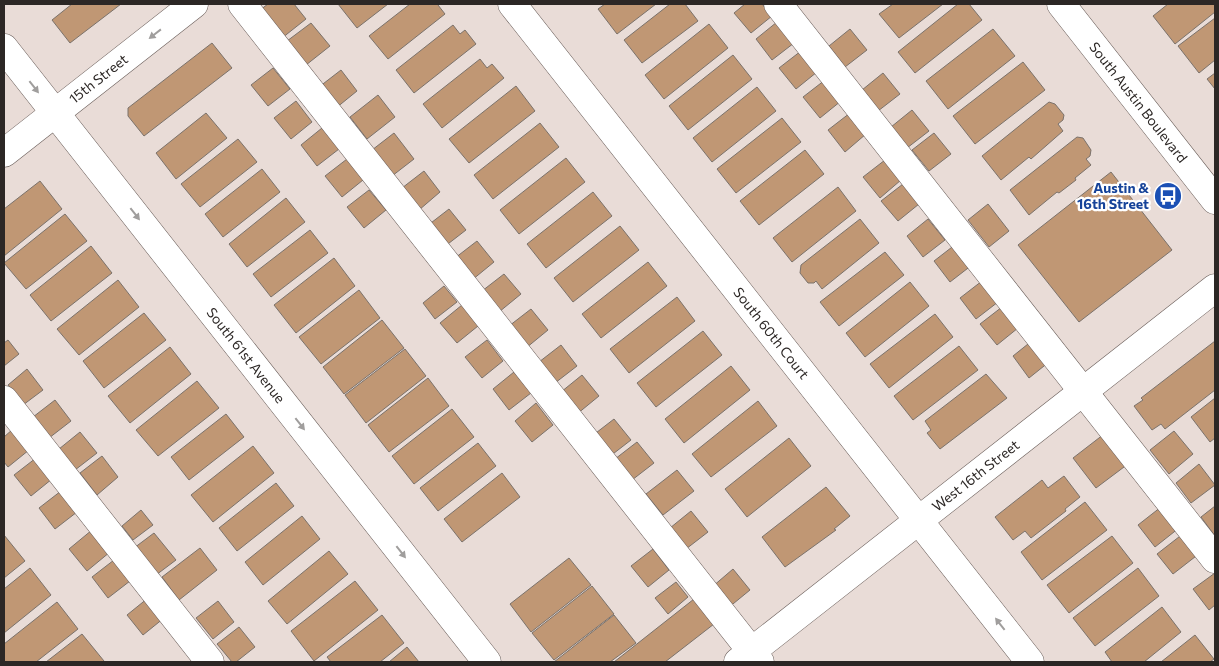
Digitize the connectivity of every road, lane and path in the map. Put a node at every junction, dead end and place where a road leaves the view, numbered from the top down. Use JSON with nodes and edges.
{"nodes":[{"id":1,"x":194,"y":4,"type":"edge"},
{"id":2,"x":242,"y":4,"type":"edge"},
{"id":3,"x":512,"y":4,"type":"edge"},
{"id":4,"x":778,"y":4,"type":"edge"},
{"id":5,"x":1061,"y":4,"type":"edge"},
{"id":6,"x":4,"y":48,"type":"edge"},
{"id":7,"x":55,"y":113,"type":"junction"},
{"id":8,"x":4,"y":153,"type":"edge"},
{"id":9,"x":1215,"y":200,"type":"edge"},
{"id":10,"x":1215,"y":288,"type":"edge"},
{"id":11,"x":1084,"y":392,"type":"junction"},
{"id":12,"x":4,"y":400,"type":"edge"},
{"id":13,"x":919,"y":520,"type":"junction"},
{"id":14,"x":1215,"y":559,"type":"edge"},
{"id":15,"x":750,"y":659,"type":"edge"},
{"id":16,"x":210,"y":662,"type":"edge"},
{"id":17,"x":487,"y":662,"type":"edge"},
{"id":18,"x":1030,"y":662,"type":"edge"}],
"edges":[{"from":1,"to":7,"type":"street","name":"15th Street","one_way":true},
{"from":2,"to":15,"type":"street"},
{"from":3,"to":13,"type":"street","name":"South 60th Court"},
{"from":4,"to":11,"type":"street"},
{"from":5,"to":9,"type":"street","name":"South Austin Boulevard"},
{"from":6,"to":7,"type":"street","name":"South 61st Avenue","one_way":true},
{"from":7,"to":8,"type":"street","name":"15th Street"},
{"from":7,"to":17,"type":"street","name":"South 61st Avenue","one_way":true},
{"from":10,"to":11,"type":"street","name":"West 16th Street"},
{"from":11,"to":13,"type":"street","name":"West 16th Street"},
{"from":11,"to":14,"type":"street"},
{"from":12,"to":16,"type":"street"},
{"from":13,"to":15,"type":"street","name":"West 16th Street"},
{"from":18,"to":13,"type":"street","name":"South 60th Court","one_way":true}]}
